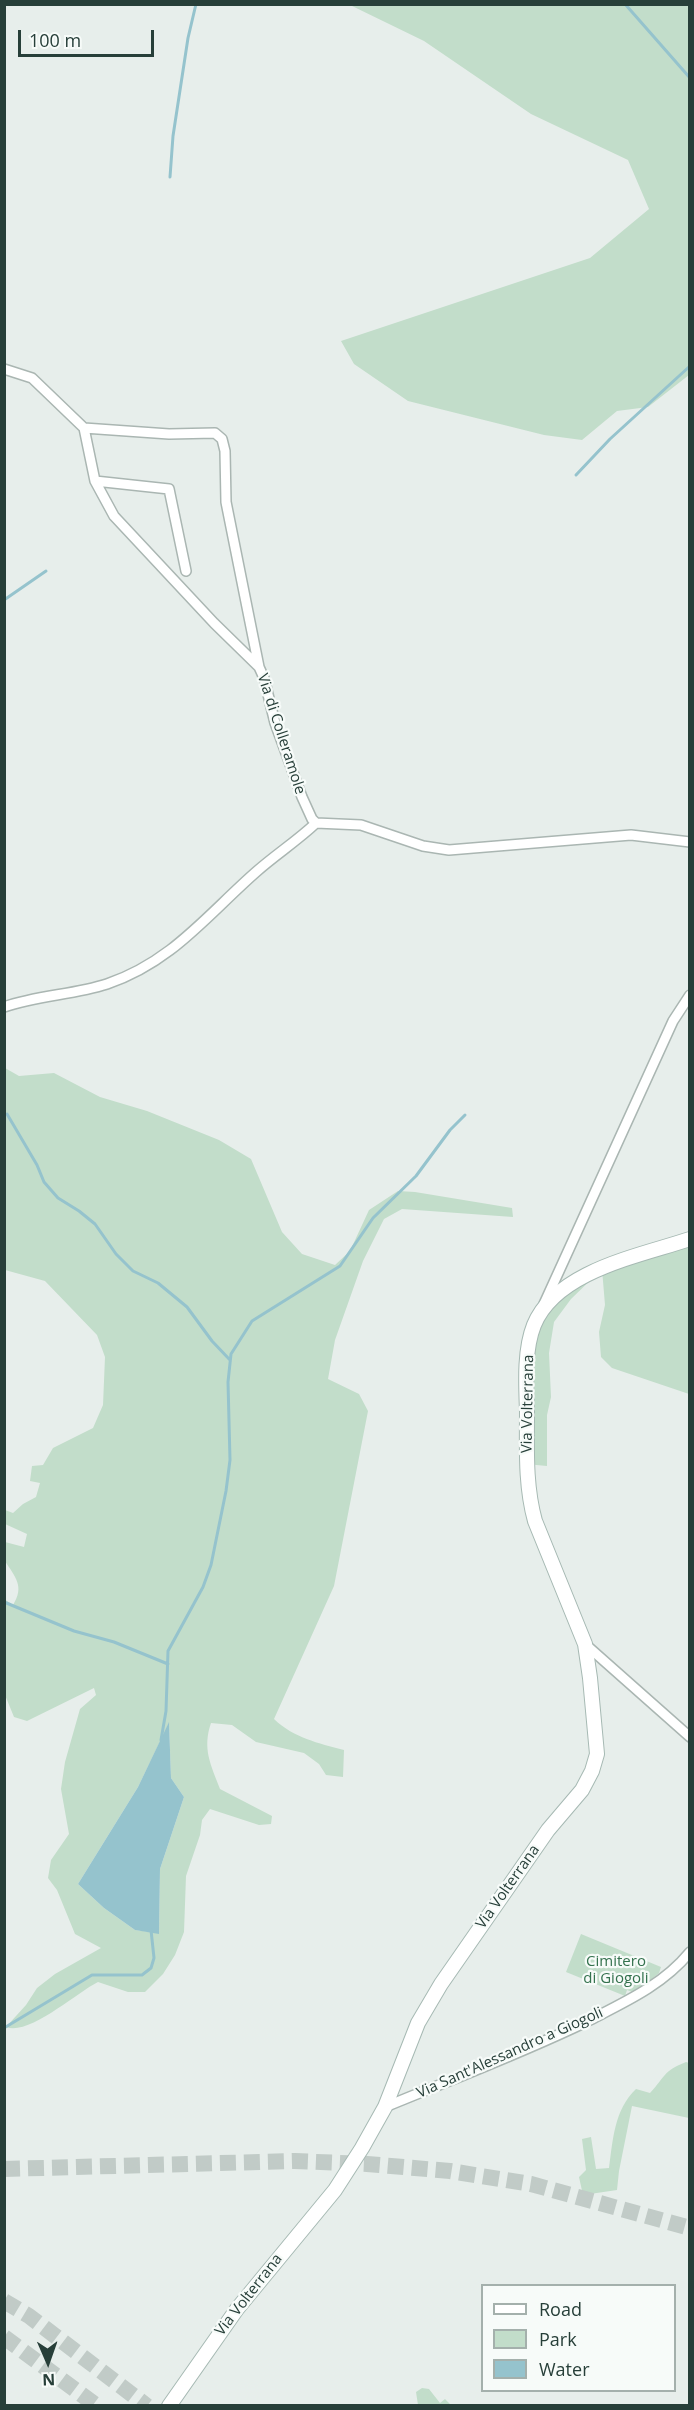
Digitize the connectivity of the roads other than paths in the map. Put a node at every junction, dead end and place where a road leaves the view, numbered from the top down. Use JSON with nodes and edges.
{"nodes":[{"id":1,"x":4,"y":369,"type":"edge"},
{"id":2,"x":84,"y":428,"type":"junction"},
{"id":3,"x":95,"y":481,"type":"junction"},
{"id":4,"x":186,"y":571,"type":"dead end"},
{"id":5,"x":259,"y":667,"type":"junction"},
{"id":6,"x":316,"y":823,"type":"junction"},
{"id":7,"x":690,"y":842,"type":"edge"},
{"id":8,"x":690,"y":995,"type":"edge"},
{"id":9,"x":4,"y":1007,"type":"edge"},
{"id":10,"x":690,"y":1239,"type":"edge"},
{"id":11,"x":543,"y":1306,"type":"junction"},
{"id":12,"x":585,"y":1644,"type":"junction"},
{"id":13,"x":690,"y":1737,"type":"edge"},
{"id":14,"x":690,"y":1952,"type":"edge"},
{"id":15,"x":385,"y":2107,"type":"junction"},
{"id":16,"x":169,"y":2406,"type":"edge"}],
"edges":[{"from":1,"to":2,"type":"street"},
{"from":2,"to":3,"type":"street","name":"Via di Colleramole"},
{"from":2,"to":5,"type":"street"},
{"from":3,"to":4,"type":"street"},
{"from":3,"to":5,"type":"street","name":"Via di Colleramole"},
{"from":5,"to":6,"type":"street","name":"Via di Colleramole"},
{"from":6,"to":7,"type":"street"},
{"from":6,"to":9,"type":"street"},
{"from":8,"to":11,"type":"street","name":"Via Volterrana"},
{"from":10,"to":11,"type":"main road","name":"Via Volterrana"},
{"from":11,"to":12,"type":"main road","name":"Via Volterrana"},
{"from":12,"to":13,"type":"street"},
{"from":12,"to":15,"type":"main road","name":"Via Volterrana"},
{"from":14,"to":15,"type":"street","name":"Via Sant'Alessandro a Giogoli"},
{"from":15,"to":16,"type":"main road","name":"Via Volterrana"}]}
